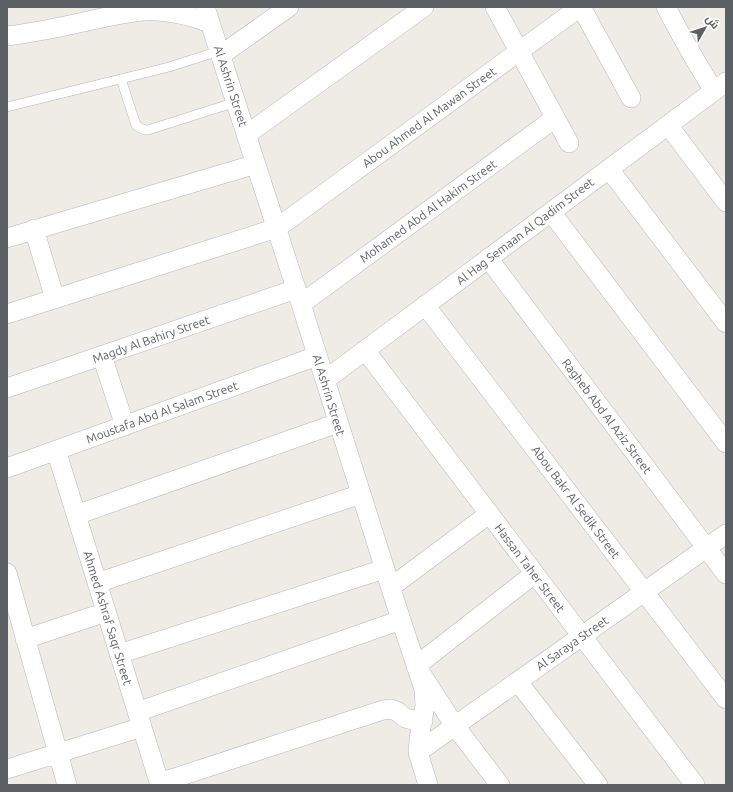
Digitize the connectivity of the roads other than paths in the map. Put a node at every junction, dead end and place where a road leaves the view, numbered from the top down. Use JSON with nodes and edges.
{"nodes":[{"id":1,"x":289,"y":7,"type":"edge"},
{"id":2,"x":424,"y":7,"type":"edge"},
{"id":3,"x":494,"y":7,"type":"edge"},
{"id":4,"x":580,"y":7,"type":"edge"},
{"id":5,"x":666,"y":7,"type":"edge"},
{"id":6,"x":208,"y":15,"type":"edge"},
{"id":7,"x":7,"y":36,"type":"edge"},
{"id":8,"x":519,"y":52,"type":"junction"},
{"id":9,"x":220,"y":53,"type":"junction"},
{"id":10,"x":121,"y":78,"type":"junction"},
{"id":11,"x":720,"y":87,"type":"edge"},
{"id":12,"x":631,"y":98,"type":"dead end"},
{"id":13,"x":236,"y":102,"type":"junction"},
{"id":14,"x":7,"y":107,"type":"edge"},
{"id":15,"x":555,"y":118,"type":"junction"},
{"id":16,"x":668,"y":125,"type":"junction"},
{"id":17,"x":246,"y":135,"type":"junction"},
{"id":18,"x":569,"y":143,"type":"dead end"},
{"id":19,"x":256,"y":164,"type":"junction"},
{"id":20,"x":609,"y":169,"type":"junction"},
{"id":21,"x":726,"y":202,"type":"edge"},
{"id":22,"x":551,"y":212,"type":"junction"},
{"id":23,"x":277,"y":228,"type":"junction"},
{"id":24,"x":34,"y":229,"type":"junction"},
{"id":25,"x":7,"y":238,"type":"edge"},
{"id":26,"x":488,"y":258,"type":"junction"},
{"id":27,"x":298,"y":296,"type":"junction"},
{"id":28,"x":55,"y":299,"type":"junction"},
{"id":29,"x":425,"y":305,"type":"junction"},
{"id":30,"x":7,"y":314,"type":"edge"},
{"id":31,"x":726,"y":323,"type":"edge"},
{"id":32,"x":365,"y":350,"type":"junction"},
{"id":33,"x":102,"y":356,"type":"junction"},
{"id":34,"x":317,"y":356,"type":"junction"},
{"id":35,"x":325,"y":380,"type":"junction"},
{"id":36,"x":7,"y":388,"type":"edge"},
{"id":37,"x":338,"y":423,"type":"junction"},
{"id":38,"x":125,"y":426,"type":"junction"},
{"id":39,"x":726,"y":443,"type":"edge"},
{"id":40,"x":56,"y":450,"type":"junction"},
{"id":41,"x":7,"y":468,"type":"edge"},
{"id":42,"x":361,"y":494,"type":"junction"},
{"id":43,"x":489,"y":514,"type":"junction"},
{"id":44,"x":76,"y":515,"type":"junction"},
{"id":45,"x":726,"y":534,"type":"edge"},
{"id":46,"x":706,"y":548,"type":"junction"},
{"id":47,"x":384,"y":569,"type":"junction"},
{"id":48,"x":7,"y":573,"type":"edge"},
{"id":49,"x":534,"y":574,"type":"junction"},
{"id":50,"x":726,"y":574,"type":"edge"},
{"id":51,"x":97,"y":583,"type":"junction"},
{"id":52,"x":391,"y":587,"type":"junction"},
{"id":53,"x":644,"y":592,"type":"junction"},
{"id":54,"x":106,"y":612,"type":"junction"},
{"id":55,"x":401,"y":620,"type":"junction"},
{"id":56,"x":582,"y":636,"type":"junction"},
{"id":57,"x":25,"y":639,"type":"junction"},
{"id":58,"x":119,"y":654,"type":"junction"},
{"id":59,"x":416,"y":666,"type":"junction"},
{"id":60,"x":518,"y":682,"type":"junction"},
{"id":61,"x":726,"y":699,"type":"edge"},
{"id":62,"x":140,"y":720,"type":"junction"},
{"id":63,"x":423,"y":720,"type":"junction"},
{"id":64,"x":455,"y":726,"type":"junction"},
{"id":65,"x":418,"y":752,"type":"junction"},
{"id":66,"x":58,"y":753,"type":"junction"},
{"id":67,"x":7,"y":769,"type":"edge"},
{"id":68,"x":160,"y":784,"type":"edge"},
{"id":69,"x":67,"y":785,"type":"edge"},
{"id":70,"x":428,"y":785,"type":"edge"},
{"id":71,"x":500,"y":785,"type":"edge"},
{"id":72,"x":598,"y":785,"type":"edge"},
{"id":73,"x":695,"y":785,"type":"edge"}],
"edges":[{"from":1,"to":9,"type":"street"},
{"from":2,"to":17,"type":"street"},
{"from":3,"to":8,"type":"street"},
{"from":4,"to":8,"type":"street","name":"Abou Ahmed Al Mawan Street"},
{"from":4,"to":12,"type":"street"},
{"from":5,"to":11,"type":"street"},
{"from":6,"to":7,"type":"street"},
{"from":6,"to":9,"type":"street","name":"Al Ashrin Street"},
{"from":8,"to":15,"type":"street"},
{"from":8,"to":23,"type":"street","name":"Abou Ahmed Al Mawan Street"},
{"from":9,"to":10,"type":"lane"},
{"from":9,"to":13,"type":"street","name":"Al Ashrin Street"},
{"from":10,"to":13,"type":"lane"},
{"from":10,"to":14,"type":"lane"},
{"from":11,"to":16,"type":"street","name":"Al Hag Semaan Al Qadim Street"},
{"from":13,"to":17,"type":"street","name":"Al Ashrin Street"},
{"from":15,"to":18,"type":"street"},
{"from":15,"to":27,"type":"street","name":"Mohamed Abd Al Hakim Street"},
{"from":16,"to":20,"type":"street","name":"Al Hag Semaan Al Qadim Street"},
{"from":16,"to":21,"type":"street"},
{"from":17,"to":19,"type":"street","name":"Al Ashrin Street"},
{"from":19,"to":23,"type":"street","name":"Al Ashrin Street"},
{"from":19,"to":24,"type":"street"},
{"from":20,"to":22,"type":"street","name":"Al Hag Semaan Al Qadim Street"},
{"from":20,"to":31,"type":"street"},
{"from":22,"to":26,"type":"street","name":"Al Hag Semaan Al Qadim Street"},
{"from":22,"to":39,"type":"street"},
{"from":23,"to":27,"type":"street","name":"Al Ashrin Street"},
{"from":23,"to":28,"type":"street","name":"Abou Ahmed Al Mawan Street"},
{"from":24,"to":25,"type":"street"},
{"from":24,"to":28,"type":"street"},
{"from":26,"to":29,"type":"street","name":"Al Hag Semaan Al Qadim Street"},
{"from":26,"to":46,"type":"street","name":"Ragheb Abd Al Aziz Street"},
{"from":27,"to":33,"type":"street","name":"Magdy Al Bahiry Street"},
{"from":27,"to":34,"type":"street","name":"Al Ashrin Street"},
{"from":28,"to":30,"type":"street","name":"Abou Ahmed Al Mawan Street"},
{"from":29,"to":32,"type":"street","name":"Al Hag Semaan Al Qadim Street"},
{"from":29,"to":53,"type":"street","name":"Abou Bakr Al Sedik Street"},
{"from":32,"to":35,"type":"street","name":"Al Hag Semaan Al Qadim Street"},
{"from":32,"to":43,"type":"street","name":"Hassan Taher Street"},
{"from":33,"to":36,"type":"street","name":"Magdy Al Bahiry Street"},
{"from":33,"to":38,"type":"street"},
{"from":34,"to":35,"type":"street","name":"Al Ashrin Street"},
{"from":34,"to":38,"type":"street","name":"Moustafa Abd Al Salam Street"},
{"from":35,"to":37,"type":"street","name":"Al Ashrin Street"},
{"from":37,"to":42,"type":"street","name":"Al Ashrin Street"},
{"from":37,"to":44,"type":"street"},
{"from":38,"to":40,"type":"street","name":"Moustafa Abd Al Salam Street"},
{"from":40,"to":41,"type":"street","name":"Moustafa Abd Al Salam Street"},
{"from":40,"to":44,"type":"street","name":"Ahmed Ashraf Saqr Street"},
{"from":42,"to":47,"type":"street","name":"Al Ashrin Street"},
{"from":42,"to":51,"type":"street"},
{"from":43,"to":49,"type":"street","name":"Hassan Taher Street"},
{"from":43,"to":52,"type":"street"},
{"from":44,"to":51,"type":"street","name":"Ahmed Ashraf Saqr Street"},
{"from":45,"to":46,"type":"street","name":"Al Saraya Street"},
{"from":46,"to":50,"type":"street","name":"Ragheb Abd Al Aziz Street"},
{"from":46,"to":53,"type":"street","name":"Al Saraya Street"},
{"from":47,"to":52,"type":"street","name":"Al Ashrin Street"},
{"from":47,"to":58,"type":"street"},
{"from":48,"to":57,"type":"street"},
{"from":49,"to":56,"type":"street","name":"Hassan Taher Street"},
{"from":49,"to":59,"type":"street"},
{"from":51,"to":54,"type":"street","name":"Ahmed Ashraf Saqr Street"},
{"from":52,"to":55,"type":"street","name":"Al Ashrin Street"},
{"from":53,"to":56,"type":"street","name":"Al Saraya Street"},
{"from":53,"to":61,"type":"street","name":"Abou Bakr Al Sedik Street"},
{"from":54,"to":57,"type":"street"},
{"from":54,"to":58,"type":"street","name":"Ahmed Ashraf Saqr Street"},
{"from":55,"to":59,"type":"street","name":"Al Ashrin Street"},
{"from":55,"to":62,"type":"street"},
{"from":56,"to":60,"type":"street","name":"Al Saraya Street"},
{"from":56,"to":73,"type":"street","name":"Hassan Taher Street"},
{"from":57,"to":66,"type":"street"},
{"from":58,"to":62,"type":"street","name":"Ahmed Ashraf Saqr Street"},
{"from":59,"to":63,"type":"street","name":"Al Ashrin Street"},
{"from":59,"to":64,"type":"street"},
{"from":60,"to":64,"type":"street","name":"Al Saraya Street"},
{"from":60,"to":72,"type":"street"},
{"from":62,"to":66,"type":"street"},
{"from":62,"to":68,"type":"street","name":"Ahmed Ashraf Saqr Street"},
{"from":63,"to":65,"type":"street","name":"Al Ashrin Street"},
{"from":63,"to":68,"type":"street"},
{"from":64,"to":65,"type":"street","name":"Al Saraya Street"},
{"from":64,"to":71,"type":"street"},
{"from":65,"to":70,"type":"street","name":"Al Ashrin Street"},
{"from":66,"to":67,"type":"street"},
{"from":66,"to":69,"type":"street"}]}
